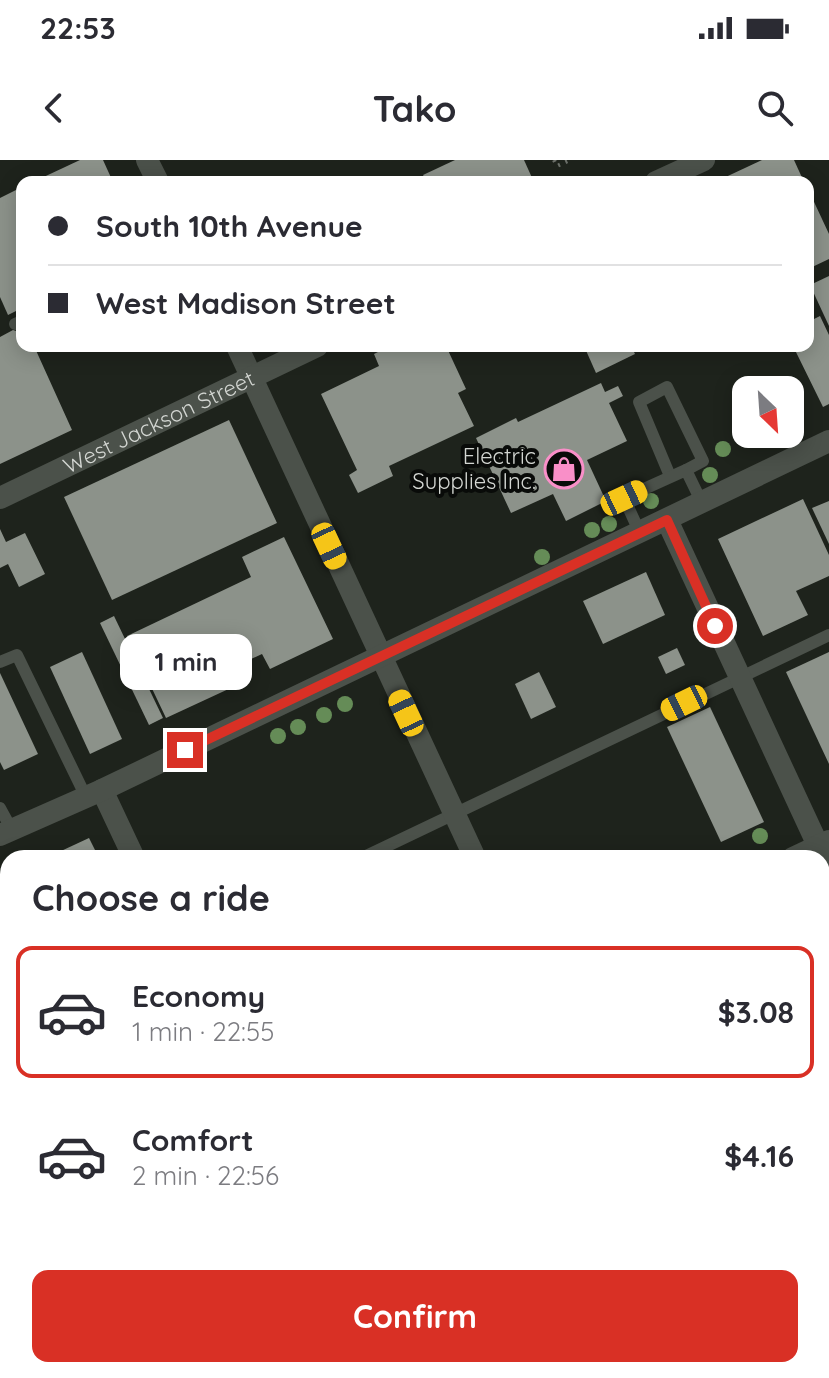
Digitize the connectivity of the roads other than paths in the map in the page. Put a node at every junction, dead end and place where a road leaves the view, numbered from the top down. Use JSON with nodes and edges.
{"nodes":[{"id":1,"x":704,"y":160,"type":"edge"},
{"id":2,"x":669,"y":176,"type":"edge"},
{"id":3,"x":240,"y":352,"type":"edge"},
{"id":4,"x":305,"y":352,"type":"edge"},
{"id":5,"x":252,"y":378,"type":"junction"},
{"id":6,"x":829,"y":441,"type":"edge"},
{"id":7,"x":686,"y":470,"type":"junction"},
{"id":8,"x":670,"y":476,"type":"junction"},
{"id":9,"x":0,"y":498,"type":"edge"},
{"id":10,"x":702,"y":503,"type":"junction"},
{"id":11,"x":667,"y":520,"type":"junction"},
{"id":12,"x":640,"y":533,"type":"junction"},
{"id":13,"x":829,"y":635,"type":"edge"},
{"id":14,"x":380,"y":657,"type":"junction"},
{"id":15,"x":0,"y":662,"type":"edge"},
{"id":16,"x":738,"y":677,"type":"junction"},
{"id":17,"x":94,"y":793,"type":"junction"},
{"id":18,"x":0,"y":808,"type":"edge"},
{"id":19,"x":453,"y":814,"type":"junction"},
{"id":20,"x":6,"y":832,"type":"edge"},
{"id":21,"x":823,"y":843,"type":"edge"},
{"id":22,"x":129,"y":850,"type":"edge"},
{"id":23,"x":379,"y":850,"type":"edge"},
{"id":24,"x":471,"y":850,"type":"edge"}],
"edges":[{"from":1,"to":2,"type":"street"},
{"from":3,"to":5,"type":"street"},
{"from":4,"to":5,"type":"street","name":"West Jackson Street"},
{"from":5,"to":9,"type":"street","name":"West Jackson Street"},
{"from":5,"to":14,"type":"street"},
{"from":6,"to":10,"type":"street"},
{"from":7,"to":8,"type":"lane"},
{"from":7,"to":8,"type":"lane"},
{"from":7,"to":10,"type":"lane"},
{"from":8,"to":12,"type":"lane"},
{"from":10,"to":11,"type":"street"},
{"from":11,"to":12,"type":"street"},
{"from":11,"to":16,"type":"street"},
{"from":12,"to":14,"type":"street"},
{"from":13,"to":16,"type":"lane"},
{"from":14,"to":17,"type":"street"},
{"from":14,"to":19,"type":"street"},
{"from":15,"to":17,"type":"lane"},
{"from":16,"to":19,"type":"lane"},
{"from":16,"to":21,"type":"street"},
{"from":17,"to":20,"type":"street"},
{"from":17,"to":22,"type":"street"},
{"from":18,"to":20,"type":"lane"},
{"from":19,"to":23,"type":"lane"},
{"from":19,"to":24,"type":"street"}]}
